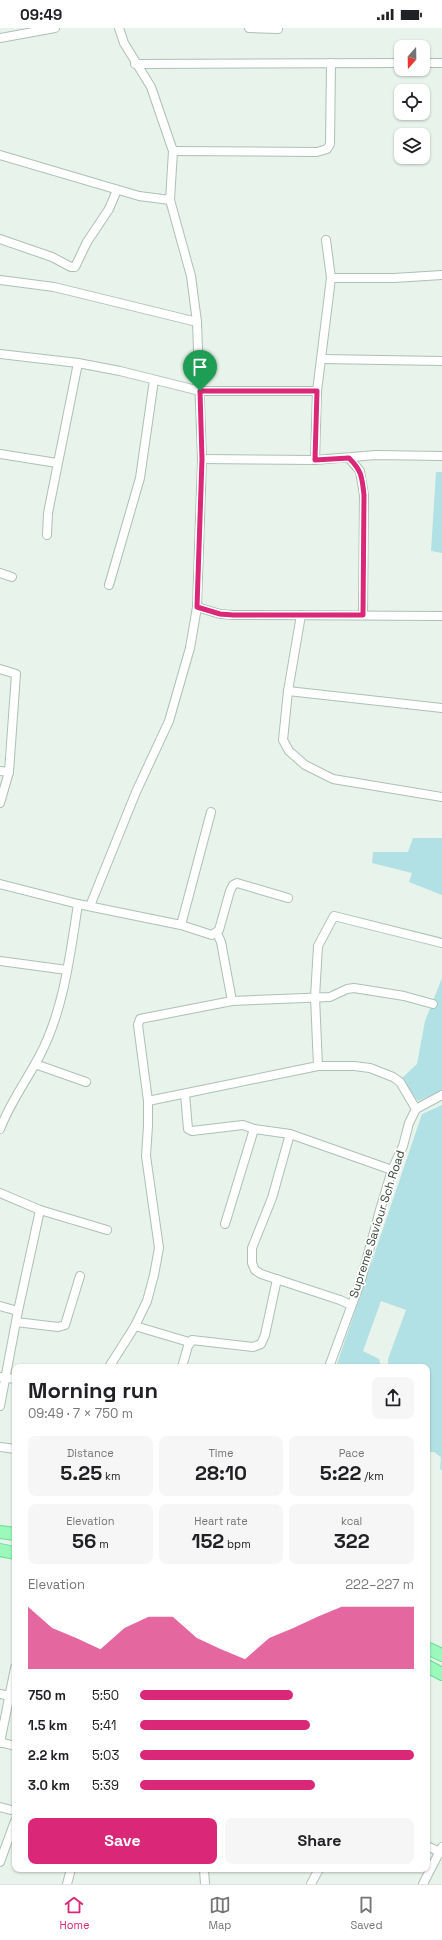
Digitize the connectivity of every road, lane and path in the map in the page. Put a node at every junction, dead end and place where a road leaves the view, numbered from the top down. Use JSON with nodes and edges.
{"nodes":[{"id":1,"x":55,"y":28,"type":"edge"},
{"id":2,"x":119,"y":28,"type":"edge"},
{"id":3,"x":249,"y":28,"type":"edge"},
{"id":4,"x":278,"y":30,"type":"dead end"},
{"id":5,"x":0,"y":38,"type":"edge"},
{"id":6,"x":331,"y":63,"type":"junction"},
{"id":7,"x":394,"y":63,"type":"edge"},
{"id":8,"x":430,"y":63,"type":"edge"},
{"id":9,"x":442,"y":63,"type":"edge"},
{"id":10,"x":135,"y":64,"type":"junction"},
{"id":11,"x":173,"y":151,"type":"junction"},
{"id":12,"x":0,"y":155,"type":"edge"},
{"id":13,"x":117,"y":190,"type":"junction"},
{"id":14,"x":170,"y":200,"type":"junction"},
{"id":15,"x":0,"y":239,"type":"edge"},
{"id":16,"x":326,"y":240,"type":"dead end"},
{"id":17,"x":442,"y":275,"type":"edge"},
{"id":18,"x":331,"y":278,"type":"junction"},
{"id":19,"x":0,"y":280,"type":"edge"},
{"id":20,"x":197,"y":322,"type":"junction"},
{"id":21,"x":0,"y":354,"type":"edge"},
{"id":22,"x":322,"y":359,"type":"junction"},
{"id":23,"x":442,"y":361,"type":"edge"},
{"id":24,"x":78,"y":363,"type":"junction"},
{"id":25,"x":154,"y":380,"type":"junction"},
{"id":26,"x":200,"y":391,"type":"junction"},
{"id":27,"x":317,"y":391,"type":"junction"},
{"id":28,"x":0,"y":454,"type":"edge"},
{"id":29,"x":442,"y":456,"type":"edge"},
{"id":30,"x":349,"y":458,"type":"junction"},
{"id":31,"x":202,"y":459,"type":"junction"},
{"id":32,"x":315,"y":460,"type":"junction"},
{"id":33,"x":57,"y":463,"type":"junction"},
{"id":34,"x":47,"y":535,"type":"dead end"},
{"id":35,"x":0,"y":572,"type":"edge"},
{"id":36,"x":12,"y":577,"type":"dead end"},
{"id":37,"x":109,"y":585,"type":"dead end"},
{"id":38,"x":197,"y":607,"type":"junction"},
{"id":39,"x":301,"y":615,"type":"junction"},
{"id":40,"x":363,"y":615,"type":"junction"},
{"id":41,"x":442,"y":616,"type":"edge"},
{"id":42,"x":0,"y":669,"type":"edge"},
{"id":43,"x":288,"y":692,"type":"junction"},
{"id":44,"x":442,"y":708,"type":"edge"},
{"id":45,"x":0,"y":770,"type":"edge"},
{"id":46,"x":9,"y":772,"type":"junction"},
{"id":47,"x":442,"y":797,"type":"edge"},
{"id":48,"x":0,"y":803,"type":"edge"},
{"id":49,"x":210,"y":812,"type":"dead end"},
{"id":50,"x":0,"y":884,"type":"edge"},
{"id":51,"x":288,"y":898,"type":"dead end"},
{"id":52,"x":78,"y":904,"type":"junction"},
{"id":53,"x":90,"y":906,"type":"junction"},
{"id":54,"x":181,"y":925,"type":"junction"},
{"id":55,"x":219,"y":937,"type":"junction"},
{"id":56,"x":442,"y":943,"type":"edge"},
{"id":57,"x":0,"y":961,"type":"edge"},
{"id":58,"x":67,"y":970,"type":"junction"},
{"id":59,"x":315,"y":997,"type":"junction"},
{"id":60,"x":232,"y":1001,"type":"junction"},
{"id":61,"x":433,"y":1004,"type":"dead end"},
{"id":62,"x":35,"y":1064,"type":"junction"},
{"id":63,"x":318,"y":1066,"type":"junction"},
{"id":64,"x":86,"y":1082,"type":"dead end"},
{"id":65,"x":185,"y":1094,"type":"junction"},
{"id":66,"x":442,"y":1096,"type":"edge"},
{"id":67,"x":148,"y":1101,"type":"junction"},
{"id":68,"x":416,"y":1109,"type":"junction"},
{"id":69,"x":0,"y":1129,"type":"edge"},
{"id":70,"x":254,"y":1129,"type":"junction"},
{"id":71,"x":290,"y":1134,"type":"junction"},
{"id":72,"x":392,"y":1170,"type":"junction"},
{"id":73,"x":0,"y":1193,"type":"edge"},
{"id":74,"x":40,"y":1210,"type":"junction"},
{"id":75,"x":225,"y":1224,"type":"dead end"},
{"id":76,"x":108,"y":1230,"type":"dead end"},
{"id":77,"x":80,"y":1276,"type":"dead end"},
{"id":78,"x":277,"y":1279,"type":"junction"},
{"id":79,"x":351,"y":1305,"type":"junction"},
{"id":80,"x":0,"y":1306,"type":"edge"},
{"id":81,"x":18,"y":1311,"type":"junction"},
{"id":82,"x":16,"y":1322,"type":"junction"},
{"id":83,"x":135,"y":1326,"type":"junction"},
{"id":84,"x":189,"y":1342,"type":"junction"},
{"id":85,"x":111,"y":1364,"type":"edge"},
{"id":86,"x":183,"y":1364,"type":"edge"},
{"id":87,"x":330,"y":1364,"type":"edge"},
{"id":88,"x":3,"y":1378,"type":"edge"},
{"id":89,"x":0,"y":1406,"type":"edge"},
{"id":90,"x":0,"y":1447,"type":"edge"},
{"id":91,"x":12,"y":1449,"type":"edge"},
{"id":92,"x":0,"y":1532,"type":"edge"},
{"id":93,"x":12,"y":1534,"type":"edge"},
{"id":94,"x":0,"y":1550,"type":"edge"},
{"id":95,"x":12,"y":1552,"type":"edge"},
{"id":96,"x":430,"y":1649,"type":"edge"},
{"id":97,"x":442,"y":1655,"type":"edge"},
{"id":98,"x":430,"y":1668,"type":"edge"},
{"id":99,"x":442,"y":1674,"type":"edge"},
{"id":100,"x":0,"y":1694,"type":"edge"},
{"id":101,"x":12,"y":1697,"type":"edge"},
{"id":102,"x":0,"y":1742,"type":"edge"},
{"id":103,"x":12,"y":1745,"type":"edge"},
{"id":104,"x":0,"y":1807,"type":"edge"},
{"id":105,"x":12,"y":1810,"type":"edge"},
{"id":106,"x":12,"y":1829,"type":"edge"},
{"id":107,"x":430,"y":1847,"type":"edge"},
{"id":108,"x":441,"y":1851,"type":"edge"},
{"id":109,"x":0,"y":1862,"type":"edge"},
{"id":110,"x":430,"y":1871,"type":"edge"},
{"id":111,"x":70,"y":1872,"type":"edge"},
{"id":112,"x":204,"y":1872,"type":"edge"},
{"id":113,"x":317,"y":1872,"type":"edge"},
{"id":114,"x":430,"y":1872,"type":"edge"},
{"id":115,"x":67,"y":1884,"type":"edge"},
{"id":116,"x":205,"y":1884,"type":"edge"},
{"id":117,"x":311,"y":1884,"type":"edge"},
{"id":118,"x":423,"y":1884,"type":"edge"}],
"edges":[{"from":1,"to":5,"type":"street"},
{"from":2,"to":10,"type":"street"},
{"from":3,"to":4,"type":"street"},
{"from":6,"to":7,"type":"street"},
{"from":6,"to":10,"type":"street"},
{"from":6,"to":11,"type":"street"},
{"from":8,"to":9,"type":"street"},
{"from":10,"to":11,"type":"street"},
{"from":11,"to":14,"type":"street"},
{"from":12,"to":13,"type":"street"},
{"from":13,"to":14,"type":"street"},
{"from":13,"to":15,"type":"street"},
{"from":14,"to":20,"type":"street"},
{"from":16,"to":18,"type":"street"},
{"from":17,"to":18,"type":"street"},
{"from":18,"to":22,"type":"street"},
{"from":19,"to":20,"type":"street"},
{"from":20,"to":26,"type":"street"},
{"from":21,"to":24,"type":"street"},
{"from":22,"to":23,"type":"street"},
{"from":22,"to":27,"type":"street"},
{"from":24,"to":25,"type":"street"},
{"from":24,"to":33,"type":"street"},
{"from":25,"to":26,"type":"street"},
{"from":25,"to":37,"type":"street"},
{"from":26,"to":27,"type":"street"},
{"from":26,"to":31,"type":"street"},
{"from":27,"to":32,"type":"street"},
{"from":28,"to":33,"type":"street"},
{"from":29,"to":30,"type":"street"},
{"from":30,"to":32,"type":"street"},
{"from":30,"to":40,"type":"street"},
{"from":31,"to":32,"type":"street"},
{"from":31,"to":38,"type":"street"},
{"from":33,"to":34,"type":"street"},
{"from":35,"to":36,"type":"street"},
{"from":38,"to":39,"type":"street"},
{"from":38,"to":53,"type":"street"},
{"from":39,"to":40,"type":"street"},
{"from":39,"to":43,"type":"street"},
{"from":40,"to":41,"type":"street"},
{"from":42,"to":46,"type":"street"},
{"from":43,"to":44,"type":"street"},
{"from":43,"to":47,"type":"street"},
{"from":45,"to":46,"type":"street"},
{"from":46,"to":48,"type":"street"},
{"from":49,"to":54,"type":"street"},
{"from":50,"to":52,"type":"street"},
{"from":51,"to":55,"type":"street"},
{"from":52,"to":53,"type":"street"},
{"from":52,"to":58,"type":"street"},
{"from":53,"to":54,"type":"street"},
{"from":54,"to":55,"type":"street"},
{"from":55,"to":60,"type":"street"},
{"from":56,"to":59,"type":"street"},
{"from":57,"to":58,"type":"street"},
{"from":58,"to":62,"type":"street"},
{"from":59,"to":60,"type":"street"},
{"from":59,"to":61,"type":"street"},
{"from":59,"to":63,"type":"street"},
{"from":60,"to":67,"type":"street"},
{"from":62,"to":64,"type":"street"},
{"from":62,"to":69,"type":"street"},
{"from":63,"to":65,"type":"street"},
{"from":63,"to":68,"type":"street"},
{"from":65,"to":67,"type":"street"},
{"from":65,"to":70,"type":"street"},
{"from":66,"to":68,"type":"street"},
{"from":67,"to":83,"type":"street"},
{"from":68,"to":72,"type":"street","name":"Supreme Saviour Sch Road"},
{"from":70,"to":71,"type":"street"},
{"from":70,"to":75,"type":"street"},
{"from":71,"to":72,"type":"street"},
{"from":71,"to":78,"type":"street"},
{"from":72,"to":79,"type":"street","name":"Supreme Saviour Sch Road"},
{"from":73,"to":74,"type":"street"},
{"from":74,"to":76,"type":"street"},
{"from":74,"to":81,"type":"street"},
{"from":77,"to":82,"type":"street"},
{"from":78,"to":79,"type":"street"},
{"from":78,"to":84,"type":"street"},
{"from":79,"to":87,"type":"street","name":"Supreme Saviour Sch Road"},
{"from":80,"to":81,"type":"street"},
{"from":81,"to":82,"type":"street"},
{"from":82,"to":88,"type":"street"},
{"from":83,"to":84,"type":"street"},
{"from":83,"to":85,"type":"street"},
{"from":84,"to":86,"type":"street"},
{"from":88,"to":89,"type":"street"},
{"from":90,"to":91,"type":"street"},
{"from":92,"to":93,"type":"main road"},
{"from":94,"to":95,"type":"main road"},
{"from":96,"to":97,"type":"main road"},
{"from":98,"to":99,"type":"main road"},
{"from":100,"to":101,"type":"street"},
{"from":101,"to":102,"type":"street"},
{"from":102,"to":103,"type":"street"},
{"from":104,"to":105,"type":"street"},
{"from":106,"to":109,"type":"street"},
{"from":107,"to":108,"type":"street"},
{"from":108,"to":110,"type":"street"},
{"from":111,"to":115,"type":"street"},
{"from":112,"to":116,"type":"street"},
{"from":113,"to":117,"type":"street"},
{"from":114,"to":118,"type":"street"}]}
